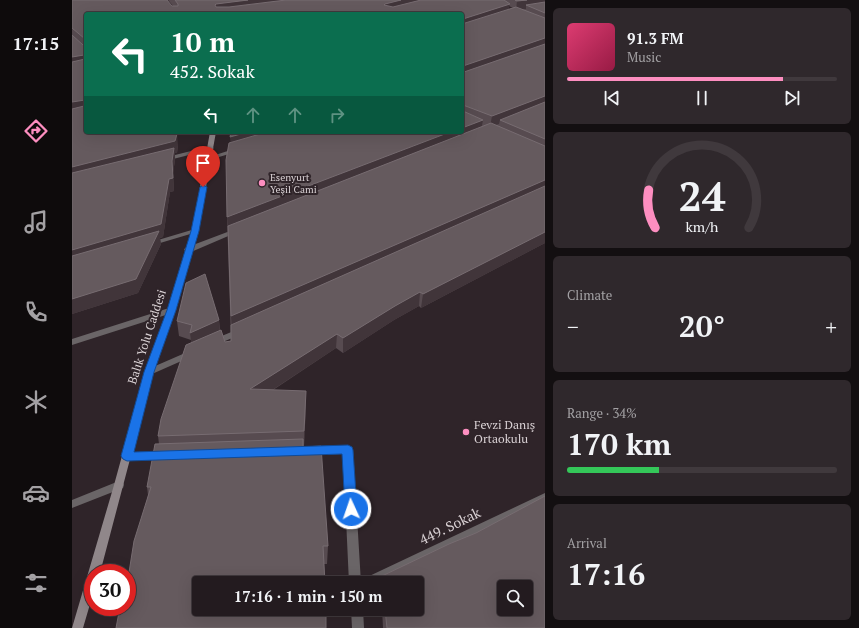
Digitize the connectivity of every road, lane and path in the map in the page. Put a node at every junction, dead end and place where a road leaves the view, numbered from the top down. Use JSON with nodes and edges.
{"nodes":[{"id":1,"x":213,"y":134,"type":"edge"},
{"id":2,"x":246,"y":147,"type":"edge"},
{"id":3,"x":211,"y":148,"type":"junction"},
{"id":4,"x":209,"y":158,"type":"junction"},
{"id":5,"x":157,"y":162,"type":"edge"},
{"id":6,"x":247,"y":226,"type":"edge"},
{"id":7,"x":195,"y":231,"type":"junction"},
{"id":8,"x":144,"y":246,"type":"edge"},
{"id":9,"x":188,"y":250,"type":"junction"},
{"id":10,"x":172,"y":310,"type":"junction"},
{"id":11,"x":250,"y":327,"type":"edge"},
{"id":12,"x":72,"y":342,"type":"edge"},
{"id":13,"x":149,"y":372,"type":"junction"},
{"id":14,"x":300,"y":451,"type":"edge"},
{"id":15,"x":174,"y":455,"type":"edge"},
{"id":16,"x":127,"y":456,"type":"junction"},
{"id":17,"x":119,"y":485,"type":"junction"},
{"id":18,"x":545,"y":497,"type":"edge"},
{"id":19,"x":72,"y":504,"type":"edge"},
{"id":20,"x":96,"y":564,"type":"edge"},
{"id":21,"x":355,"y":576,"type":"edge"},
{"id":22,"x":382,"y":576,"type":"edge"},
{"id":23,"x":84,"y":604,"type":"edge"},
{"id":24,"x":357,"y":616,"type":"edge"},
{"id":25,"x":77,"y":628,"type":"edge"},
{"id":26,"x":358,"y":628,"type":"edge"}],
"edges":[{"from":1,"to":3,"type":"main road","name":"Balık Yolu Caddesi"},
{"from":2,"to":4,"type":"street"},
{"from":3,"to":4,"type":"main road","name":"Balık Yolu Caddesi"},
{"from":3,"to":5,"type":"street"},
{"from":4,"to":7,"type":"main road","name":"Balık Yolu Caddesi"},
{"from":6,"to":9,"type":"street"},
{"from":7,"to":8,"type":"street"},
{"from":7,"to":9,"type":"main road","name":"Balık Yolu Caddesi"},
{"from":9,"to":10,"type":"main road","name":"Balık Yolu Caddesi"},
{"from":10,"to":12,"type":"street"},
{"from":10,"to":13,"type":"main road","name":"Balık Yolu Caddesi"},
{"from":11,"to":13,"type":"street"},
{"from":13,"to":16,"type":"main road","name":"Balık Yolu Caddesi"},
{"from":14,"to":21,"type":"street"},
{"from":15,"to":16,"type":"street"},
{"from":16,"to":17,"type":"main road","name":"Balık Yolu Caddesi"},
{"from":17,"to":19,"type":"street"},
{"from":17,"to":20,"type":"main road","name":"Balık Yolu Caddesi"},
{"from":18,"to":22,"type":"street","name":"449. Sokak"},
{"from":23,"to":25,"type":"main road","name":"Balık Yolu Caddesi"},
{"from":24,"to":26,"type":"street"}]}
